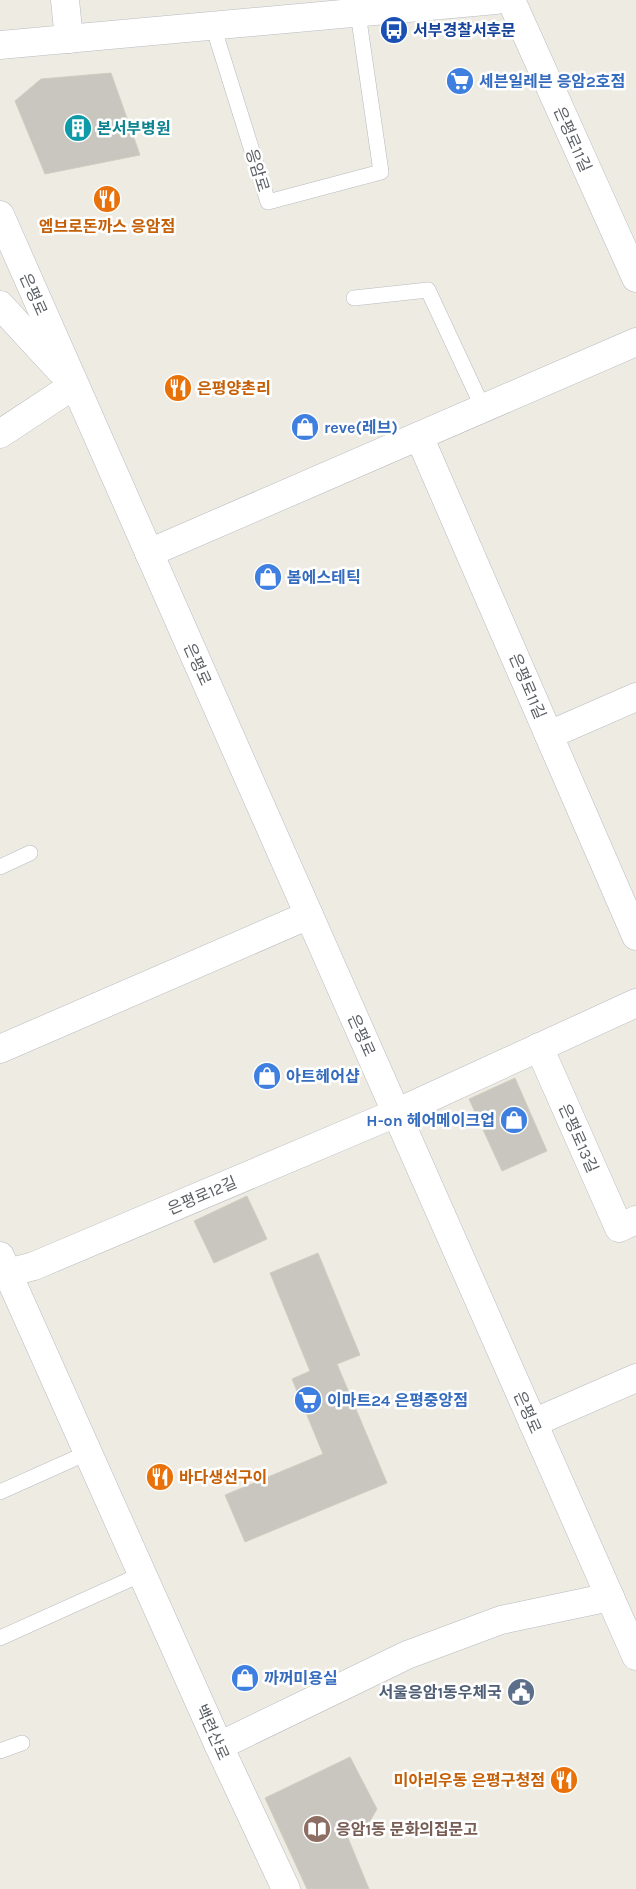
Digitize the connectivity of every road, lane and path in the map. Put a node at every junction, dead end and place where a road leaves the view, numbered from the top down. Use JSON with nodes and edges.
{"nodes":[{"id":1,"x":65,"y":0,"type":"edge"},
{"id":2,"x":496,"y":0,"type":"edge"},
{"id":3,"x":511,"y":0,"type":"edge"},
{"id":4,"x":358,"y":13,"type":"junction"},
{"id":5,"x":213,"y":26,"type":"junction"},
{"id":6,"x":69,"y":39,"type":"junction"},
{"id":7,"x":0,"y":45,"type":"edge"},
{"id":8,"x":0,"y":215,"type":"edge"},
{"id":9,"x":636,"y":278,"type":"edge"},
{"id":10,"x":354,"y":298,"type":"dead end"},
{"id":11,"x":0,"y":305,"type":"edge"},
{"id":12,"x":636,"y":342,"type":"edge"},
{"id":13,"x":74,"y":386,"type":"junction"},
{"id":14,"x":483,"y":408,"type":"junction"},
{"id":15,"x":0,"y":434,"type":"edge"},
{"id":16,"x":419,"y":436,"type":"junction"},
{"id":17,"x":149,"y":553,"type":"junction"},
{"id":18,"x":636,"y":697,"type":"edge"},
{"id":19,"x":549,"y":735,"type":"junction"},
{"id":20,"x":30,"y":852,"type":"dead end"},
{"id":21,"x":0,"y":866,"type":"edge"},
{"id":22,"x":309,"y":915,"type":"junction"},
{"id":23,"x":636,"y":936,"type":"edge"},
{"id":24,"x":636,"y":1003,"type":"edge"},
{"id":25,"x":539,"y":1047,"type":"junction"},
{"id":26,"x":0,"y":1049,"type":"edge"},
{"id":27,"x":396,"y":1113,"type":"junction"},
{"id":28,"x":628,"y":1224,"type":"edge"},
{"id":29,"x":2,"y":1268,"type":"edge"},
{"id":30,"x":636,"y":1378,"type":"edge"},
{"id":31,"x":533,"y":1423,"type":"junction"},
{"id":32,"x":88,"y":1453,"type":"junction"},
{"id":33,"x":0,"y":1492,"type":"edge"},
{"id":34,"x":142,"y":1574,"type":"junction"},
{"id":35,"x":610,"y":1597,"type":"junction"},
{"id":36,"x":0,"y":1638,"type":"edge"},
{"id":37,"x":636,"y":1656,"type":"edge"},
{"id":38,"x":22,"y":1743,"type":"dead end"},
{"id":39,"x":220,"y":1746,"type":"junction"},
{"id":40,"x":0,"y":1751,"type":"edge"},
{"id":41,"x":286,"y":1889,"type":"edge"}],
"edges":[{"from":1,"to":6,"type":"street"},
{"from":2,"to":4,"type":"street"},
{"from":3,"to":9,"type":"street","name":"은평로11길"},
{"from":4,"to":5,"type":"street"},
{"from":4,"to":5,"type":"lane","name":"응암로"},
{"from":5,"to":6,"type":"street"},
{"from":6,"to":7,"type":"street"},
{"from":8,"to":13,"type":"street","name":"은평로"},
{"from":10,"to":14,"type":"lane"},
{"from":11,"to":13,"type":"street"},
{"from":12,"to":14,"type":"street"},
{"from":13,"to":15,"type":"street"},
{"from":13,"to":17,"type":"street","name":"은평로"},
{"from":14,"to":16,"type":"street"},
{"from":16,"to":17,"type":"street"},
{"from":16,"to":19,"type":"street","name":"은평로11길"},
{"from":17,"to":22,"type":"street","name":"은평로"},
{"from":18,"to":19,"type":"street"},
{"from":19,"to":23,"type":"street","name":"은평로11길"},
{"from":20,"to":21,"type":"lane"},
{"from":22,"to":26,"type":"street"},
{"from":22,"to":27,"type":"street","name":"은평로"},
{"from":24,"to":25,"type":"street"},
{"from":25,"to":27,"type":"street"},
{"from":25,"to":28,"type":"street","name":"은평로13길"},
{"from":27,"to":29,"type":"street","name":"은평로12길"},
{"from":27,"to":31,"type":"street","name":"은평로"},
{"from":29,"to":32,"type":"street","name":"은평로12길"},
{"from":30,"to":31,"type":"street"},
{"from":31,"to":35,"type":"street","name":"은평로"},
{"from":32,"to":33,"type":"lane"},
{"from":32,"to":34,"type":"street","name":"백련산로"},
{"from":34,"to":36,"type":"lane"},
{"from":34,"to":39,"type":"street","name":"백련산로"},
{"from":35,"to":37,"type":"street","name":"은평로"},
{"from":35,"to":39,"type":"street"},
{"from":38,"to":40,"type":"lane"},
{"from":39,"to":41,"type":"street","name":"백련산로"}]}
